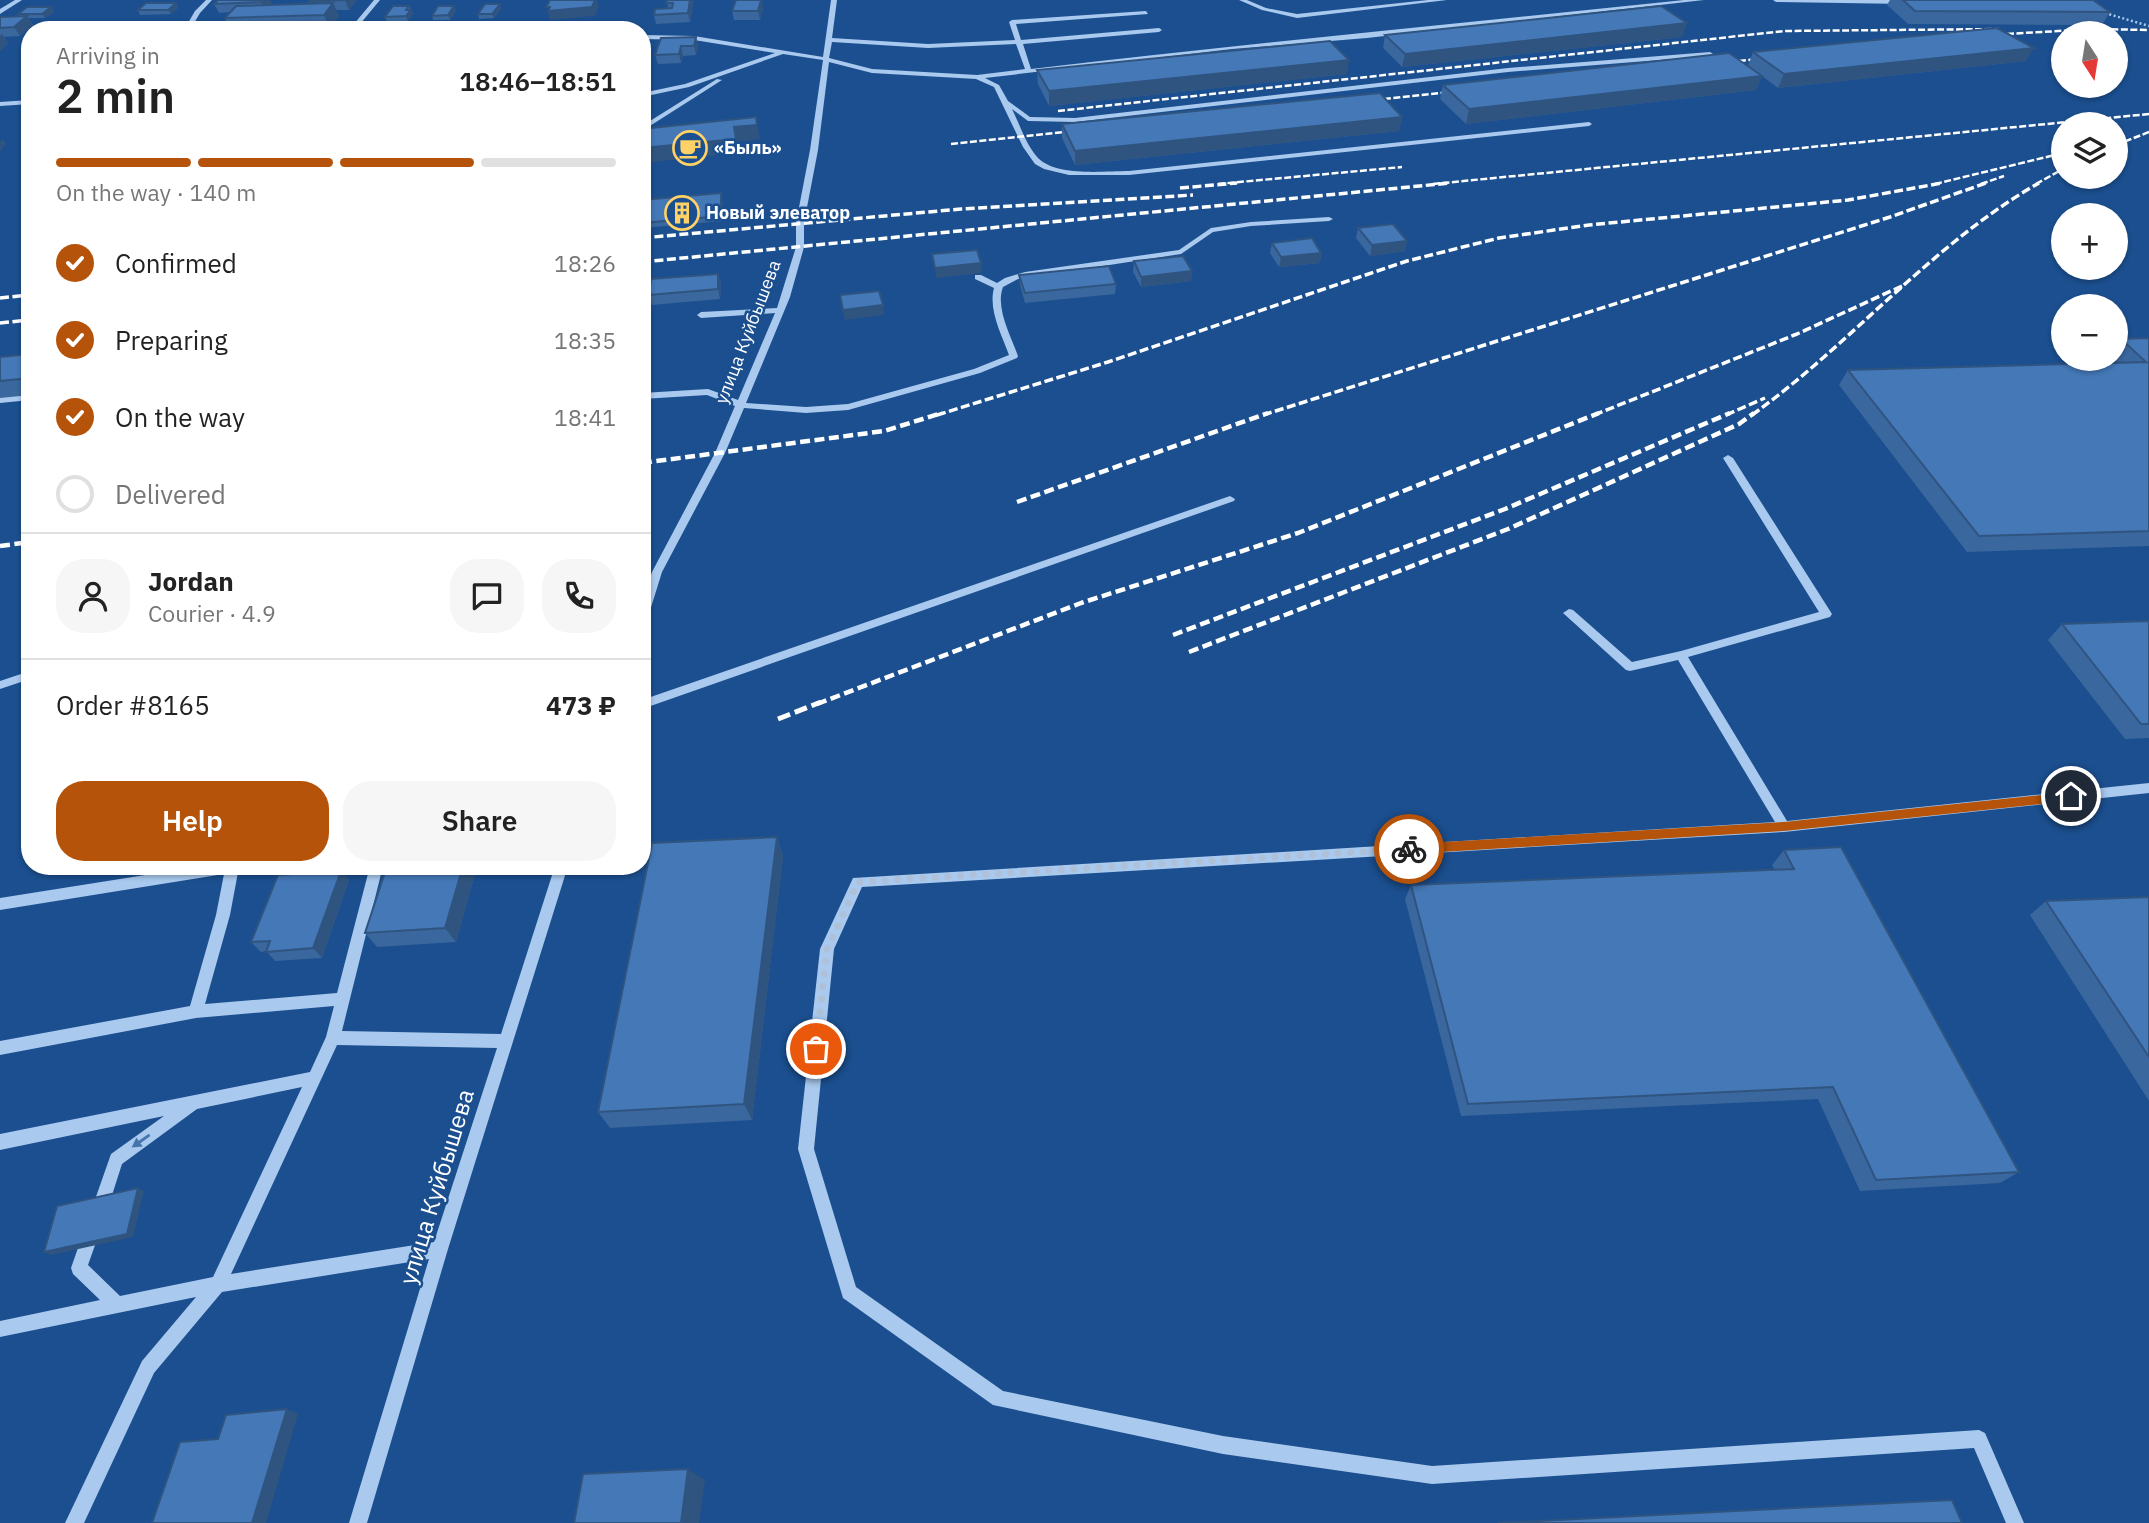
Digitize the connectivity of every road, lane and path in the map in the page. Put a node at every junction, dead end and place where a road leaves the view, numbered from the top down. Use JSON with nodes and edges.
{"nodes":[{"id":1,"x":19,"y":0,"type":"edge"},
{"id":2,"x":209,"y":0,"type":"edge"},
{"id":3,"x":377,"y":0,"type":"edge"},
{"id":4,"x":390,"y":0,"type":"edge"},
{"id":5,"x":834,"y":0,"type":"edge"},
{"id":6,"x":1268,"y":0,"type":"edge"},
{"id":7,"x":1444,"y":0,"type":"edge"},
{"id":8,"x":1701,"y":0,"type":"edge"},
{"id":9,"x":1776,"y":0,"type":"edge"},
{"id":10,"x":1245,"y":1,"type":"edge"},
{"id":11,"x":1914,"y":2,"type":"edge"},
{"id":12,"x":2097,"y":11,"type":"edge"},
{"id":13,"x":0,"y":12,"type":"edge"},
{"id":14,"x":1146,"y":13,"type":"dead end"},
{"id":15,"x":192,"y":21,"type":"edge"},
{"id":16,"x":360,"y":21,"type":"edge"},
{"id":17,"x":2149,"y":26,"type":"edge"},
{"id":18,"x":1158,"y":30,"type":"dead end"},
{"id":19,"x":651,"y":37,"type":"edge"},
{"id":20,"x":829,"y":40,"type":"junction"},
{"id":21,"x":1019,"y":42,"type":"junction"},
{"id":22,"x":781,"y":53,"type":"junction"},
{"id":23,"x":1710,"y":54,"type":"edge"},
{"id":24,"x":826,"y":59,"type":"junction"},
{"id":25,"x":1029,"y":71,"type":"junction"},
{"id":26,"x":728,"y":73,"type":"junction"},
{"id":27,"x":977,"y":77,"type":"junction"},
{"id":28,"x":651,"y":92,"type":"edge"},
{"id":29,"x":1006,"y":100,"type":"junction"},
{"id":30,"x":21,"y":103,"type":"edge"},
{"id":31,"x":0,"y":104,"type":"edge"},
{"id":32,"x":651,"y":124,"type":"edge"},
{"id":33,"x":1589,"y":124,"type":"dead end"},
{"id":34,"x":1329,"y":219,"type":"dead end"},
{"id":35,"x":978,"y":277,"type":"edge"},
{"id":36,"x":998,"y":287,"type":"junction"},
{"id":37,"x":779,"y":310,"type":"junction"},
{"id":38,"x":701,"y":315,"type":"dead end"},
{"id":39,"x":651,"y":395,"type":"edge"},
{"id":40,"x":21,"y":398,"type":"edge"},
{"id":41,"x":0,"y":400,"type":"edge"},
{"id":42,"x":741,"y":405,"type":"junction"},
{"id":43,"x":1728,"y":458,"type":"dead end"},
{"id":44,"x":1230,"y":499,"type":"dead end"},
{"id":45,"x":651,"y":590,"type":"edge"},
{"id":46,"x":1569,"y":613,"type":"dead end"},
{"id":47,"x":1681,"y":655,"type":"junction"},
{"id":48,"x":21,"y":678,"type":"edge"},
{"id":49,"x":0,"y":685,"type":"edge"},
{"id":50,"x":651,"y":702,"type":"edge"},
{"id":51,"x":2149,"y":788,"type":"edge"},
{"id":52,"x":1784,"y":827,"type":"junction"},
{"id":53,"x":177,"y":875,"type":"edge"},
{"id":54,"x":230,"y":875,"type":"edge"},
{"id":55,"x":375,"y":875,"type":"edge"},
{"id":56,"x":559,"y":875,"type":"edge"},
{"id":57,"x":0,"y":904,"type":"edge"},
{"id":58,"x":343,"y":999,"type":"junction"},
{"id":59,"x":196,"y":1011,"type":"junction"},
{"id":60,"x":332,"y":1038,"type":"junction"},
{"id":61,"x":506,"y":1041,"type":"junction"},
{"id":62,"x":0,"y":1048,"type":"edge"},
{"id":63,"x":314,"y":1078,"type":"junction"},
{"id":64,"x":197,"y":1102,"type":"junction"},
{"id":65,"x":0,"y":1142,"type":"edge"},
{"id":66,"x":440,"y":1250,"type":"junction"},
{"id":67,"x":218,"y":1284,"type":"junction"},
{"id":68,"x":117,"y":1305,"type":"junction"},
{"id":69,"x":0,"y":1329,"type":"edge"},
{"id":70,"x":74,"y":1523,"type":"edge"},
{"id":71,"x":358,"y":1523,"type":"edge"},
{"id":72,"x":2015,"y":1523,"type":"edge"}],
"edges":[{"from":1,"to":13,"type":"street"},
{"from":2,"to":15,"type":"street"},
{"from":3,"to":4,"type":"street"},
{"from":3,"to":16,"type":"street"},
{"from":5,"to":20,"type":"street","name":"улица Куйбышева"},
{"from":6,"to":10,"type":"street"},
{"from":7,"to":10,"type":"street"},
{"from":8,"to":25,"type":"street"},
{"from":9,"to":11,"type":"street"},
{"from":12,"to":17,"type":"path"},
{"from":14,"to":21,"type":"street"},
{"from":18,"to":21,"type":"street"},
{"from":19,"to":22,"type":"street"},
{"from":20,"to":21,"type":"street"},
{"from":20,"to":24,"type":"street","name":"улица Куйбышева"},
{"from":21,"to":25,"type":"street"},
{"from":22,"to":24,"type":"street"},
{"from":22,"to":26,"type":"street"},
{"from":23,"to":29,"type":"street"},
{"from":24,"to":27,"type":"street"},
{"from":24,"to":37,"type":"street","name":"улица Куйбышева"},
{"from":25,"to":27,"type":"street"},
{"from":26,"to":28,"type":"street"},
{"from":26,"to":32,"type":"street"},
{"from":27,"to":29,"type":"street"},
{"from":29,"to":33,"type":"street"},
{"from":30,"to":31,"type":"street"},
{"from":34,"to":36,"type":"street"},
{"from":35,"to":36,"type":"street"},
{"from":36,"to":42,"type":"street"},
{"from":37,"to":38,"type":"lane"},
{"from":37,"to":42,"type":"street","name":"улица Куйбышева"},
{"from":39,"to":42,"type":"street"},
{"from":40,"to":41,"type":"street"},
{"from":42,"to":45,"type":"street","name":"улица Куйбышева"},
{"from":43,"to":47,"type":"street"},
{"from":44,"to":50,"type":"street"},
{"from":46,"to":47,"type":"street"},
{"from":47,"to":52,"type":"street"},
{"from":48,"to":49,"type":"street"},
{"from":51,"to":52,"type":"street"},
{"from":52,"to":72,"type":"street"},
{"from":53,"to":57,"type":"street"},
{"from":54,"to":59,"type":"street"},
{"from":55,"to":58,"type":"lane"},
{"from":56,"to":61,"type":"street","name":"улица Куйбышева"},
{"from":58,"to":59,"type":"street"},
{"from":58,"to":60,"type":"lane"},
{"from":59,"to":62,"type":"lane"},
{"from":60,"to":61,"type":"lane"},
{"from":60,"to":63,"type":"street"},
{"from":61,"to":66,"type":"street","name":"улица Куйбышева"},
{"from":63,"to":64,"type":"street"},
{"from":63,"to":67,"type":"street"},
{"from":64,"to":65,"type":"street"},
{"from":64,"to":68,"type":"street","one_way":true},
{"from":66,"to":67,"type":"street"},
{"from":66,"to":71,"type":"street","name":"улица Куйбышева"},
{"from":67,"to":68,"type":"street"},
{"from":67,"to":70,"type":"street"},
{"from":68,"to":69,"type":"street"}]}
